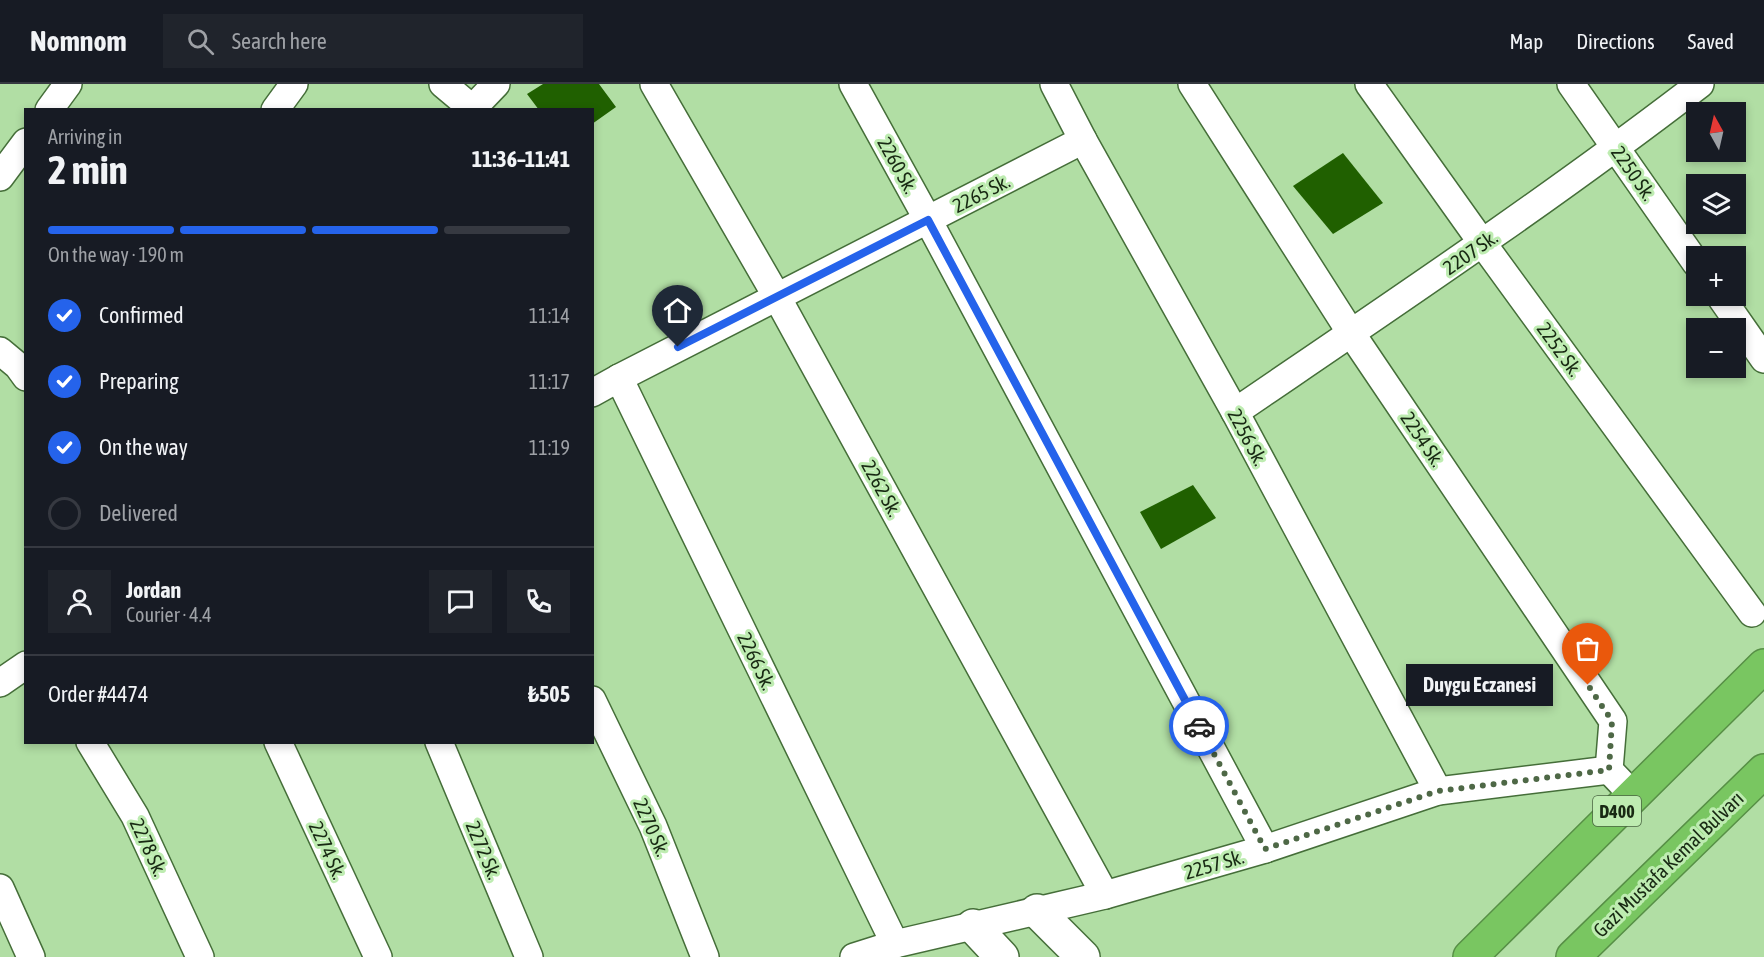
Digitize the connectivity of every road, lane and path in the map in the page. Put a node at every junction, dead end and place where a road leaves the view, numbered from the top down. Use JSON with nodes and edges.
{"nodes":[{"id":1,"x":68,"y":84,"type":"edge"},
{"id":2,"x":294,"y":84,"type":"edge"},
{"id":3,"x":443,"y":84,"type":"edge"},
{"id":4,"x":496,"y":84,"type":"edge"},
{"id":5,"x":654,"y":84,"type":"edge"},
{"id":6,"x":853,"y":84,"type":"edge"},
{"id":7,"x":1054,"y":84,"type":"edge"},
{"id":8,"x":1192,"y":84,"type":"edge"},
{"id":9,"x":1369,"y":84,"type":"edge"},
{"id":10,"x":1571,"y":84,"type":"edge"},
{"id":11,"x":1700,"y":84,"type":"edge"},
{"id":12,"x":51,"y":108,"type":"edge"},
{"id":13,"x":276,"y":108,"type":"edge"},
{"id":14,"x":472,"y":108,"type":"edge"},
{"id":15,"x":474,"y":108,"type":"edge"},
{"id":16,"x":1083,"y":141,"type":"junction"},
{"id":17,"x":24,"y":145,"type":"edge"},
{"id":18,"x":1616,"y":148,"type":"junction"},
{"id":19,"x":0,"y":177,"type":"edge"},
{"id":20,"x":928,"y":220,"type":"junction"},
{"id":21,"x":1483,"y":244,"type":"junction"},
{"id":22,"x":1686,"y":249,"type":"edge"},
{"id":23,"x":777,"y":297,"type":"junction"},
{"id":24,"x":1727,"y":306,"type":"edge"},
{"id":25,"x":1351,"y":333,"type":"junction"},
{"id":26,"x":0,"y":351,"type":"edge"},
{"id":27,"x":1764,"y":358,"type":"edge"},
{"id":28,"x":24,"y":374,"type":"edge"},
{"id":29,"x":619,"y":378,"type":"junction"},
{"id":30,"x":594,"y":392,"type":"edge"},
{"id":31,"x":1235,"y":412,"type":"junction"},
{"id":32,"x":1752,"y":613,"type":"dead end"},
{"id":33,"x":24,"y":666,"type":"edge"},
{"id":34,"x":1764,"y":666,"type":"edge"},
{"id":35,"x":0,"y":683,"type":"edge"},
{"id":36,"x":594,"y":704,"type":"edge"},
{"id":37,"x":91,"y":744,"type":"edge"},
{"id":38,"x":279,"y":744,"type":"edge"},
{"id":39,"x":440,"y":744,"type":"edge"},
{"id":40,"x":1609,"y":770,"type":"junction"},
{"id":41,"x":1764,"y":771,"type":"edge"},
{"id":42,"x":1438,"y":791,"type":"junction"},
{"id":43,"x":1633,"y":795,"type":"junction"},
{"id":44,"x":1265,"y":849,"type":"junction"},
{"id":45,"x":0,"y":888,"type":"edge"},
{"id":46,"x":1105,"y":895,"type":"junction"},
{"id":47,"x":1037,"y":911,"type":"junction"},
{"id":48,"x":973,"y":926,"type":"junction"},
{"id":49,"x":895,"y":945,"type":"junction"},
{"id":50,"x":31,"y":957,"type":"edge"},
{"id":51,"x":200,"y":957,"type":"edge"},
{"id":52,"x":378,"y":957,"type":"edge"},
{"id":53,"x":529,"y":957,"type":"edge"},
{"id":54,"x":705,"y":957,"type":"edge"},
{"id":55,"x":854,"y":957,"type":"edge"},
{"id":56,"x":1002,"y":957,"type":"edge"},
{"id":57,"x":1083,"y":957,"type":"edge"},
{"id":58,"x":1470,"y":957,"type":"edge"},
{"id":59,"x":1573,"y":957,"type":"edge"}],
"edges":[{"from":1,"to":12,"type":"street"},
{"from":2,"to":13,"type":"street"},
{"from":3,"to":14,"type":"street"},
{"from":4,"to":15,"type":"street"},
{"from":5,"to":23,"type":"street","name":"2262 Sk."},
{"from":6,"to":20,"type":"street","name":"2260 Sk."},
{"from":7,"to":16,"type":"street","name":"2256 Sk."},
{"from":8,"to":25,"type":"street","name":"2254 Sk."},
{"from":9,"to":21,"type":"street","name":"2252 Sk."},
{"from":10,"to":18,"type":"street","name":"2250 Sk."},
{"from":11,"to":18,"type":"street","name":"2207 Sk."},
{"from":16,"to":20,"type":"street","name":"2265 Sk."},
{"from":16,"to":31,"type":"street","name":"2256 Sk."},
{"from":17,"to":19,"type":"street"},
{"from":18,"to":21,"type":"street","name":"2207 Sk."},
{"from":18,"to":22,"type":"street","name":"2250 Sk."},
{"from":20,"to":23,"type":"street","name":"2265 Sk."},
{"from":20,"to":44,"type":"street","name":"2260 Sk."},
{"from":21,"to":25,"type":"street","name":"2207 Sk."},
{"from":21,"to":32,"type":"street","name":"2252 Sk."},
{"from":23,"to":29,"type":"street","name":"2265 Sk."},
{"from":23,"to":46,"type":"street","name":"2262 Sk."},
{"from":24,"to":27,"type":"street"},
{"from":25,"to":31,"type":"street","name":"2207 Sk."},
{"from":25,"to":40,"type":"street","name":"2254 Sk."},
{"from":26,"to":28,"type":"street"},
{"from":29,"to":30,"type":"street","name":"2265 Sk."},
{"from":29,"to":49,"type":"street","name":"2266 Sk."},
{"from":31,"to":42,"type":"street","name":"2256 Sk."},
{"from":33,"to":35,"type":"street"},
{"from":34,"to":43,"type":"highway","number":"D400"},
{"from":36,"to":54,"type":"street","name":"2270 Sk."},
{"from":37,"to":51,"type":"street","name":"2278 Sk."},
{"from":38,"to":52,"type":"street","name":"2274 Sk."},
{"from":39,"to":53,"type":"street","name":"2272 Sk."},
{"from":40,"to":42,"type":"street","name":"2257 Sk."},
{"from":40,"to":43,"type":"street"},
{"from":41,"to":59,"type":"highway","name":"Gazi Mustafa Kemal Bulvarı"},
{"from":42,"to":44,"type":"street","name":"2257 Sk."},
{"from":43,"to":58,"type":"highway","number":"D400"},
{"from":44,"to":46,"type":"street","name":"2257 Sk."},
{"from":45,"to":50,"type":"street"},
{"from":46,"to":47,"type":"street","name":"2257 Sk."},
{"from":47,"to":48,"type":"street","name":"2257 Sk."},
{"from":47,"to":57,"type":"main road"},
{"from":48,"to":49,"type":"street","name":"2257 Sk."},
{"from":48,"to":56,"type":"main road"},
{"from":49,"to":55,"type":"street","name":"2257 Sk."}]}
